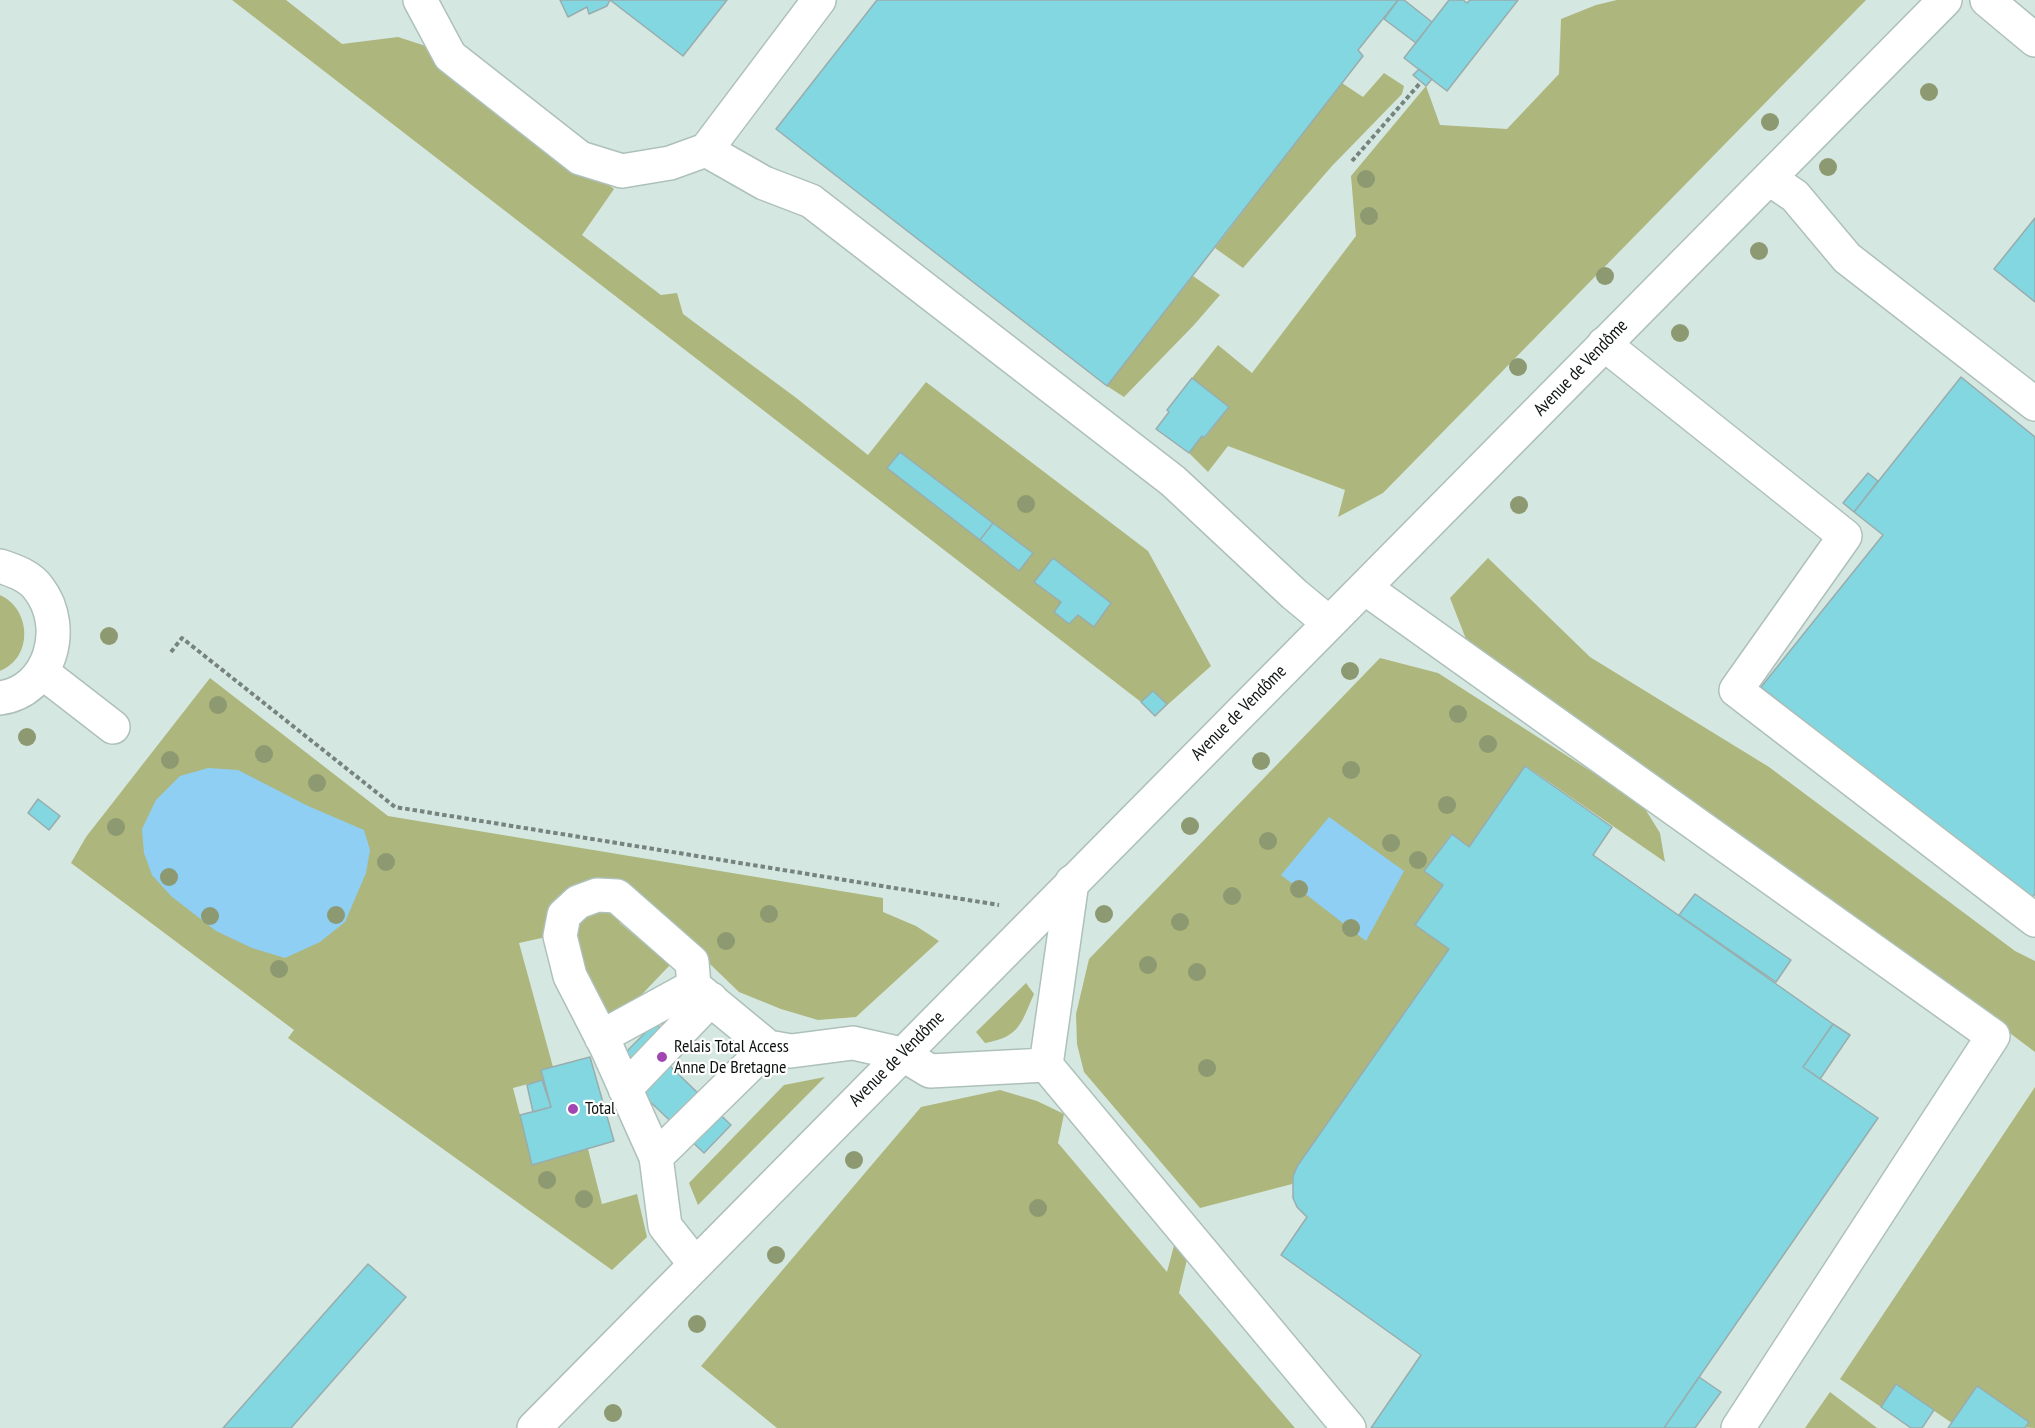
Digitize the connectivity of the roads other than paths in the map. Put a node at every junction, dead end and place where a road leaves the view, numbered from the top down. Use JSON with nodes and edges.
{"nodes":[{"id":1,"x":420,"y":0,"type":"edge"},
{"id":2,"x":819,"y":0,"type":"edge"},
{"id":3,"x":1946,"y":0,"type":"edge"},
{"id":4,"x":1987,"y":0,"type":"edge"},
{"id":5,"x":2035,"y":40,"type":"edge"},
{"id":6,"x":706,"y":150,"type":"junction"},
{"id":7,"x":1770,"y":179,"type":"junction"},
{"id":8,"x":1604,"y":344,"type":"junction"},
{"id":9,"x":2035,"y":404,"type":"edge"},
{"id":10,"x":0,"y":566,"type":"edge"},
{"id":11,"x":1365,"y":588,"type":"junction"},
{"id":12,"x":1329,"y":623,"type":"junction"},
{"id":13,"x":42,"y":672,"type":"junction"},
{"id":14,"x":0,"y":698,"type":"edge"},
{"id":15,"x":113,"y":727,"type":"dead end"},
{"id":16,"x":1072,"y":882,"type":"junction"},
{"id":17,"x":2035,"y":920,"type":"edge"},
{"id":18,"x":702,"y":993,"type":"junction"},
{"id":19,"x":601,"y":1037,"type":"junction"},
{"id":20,"x":768,"y":1047,"type":"junction"},
{"id":21,"x":902,"y":1054,"type":"junction"},
{"id":22,"x":1046,"y":1065,"type":"junction"},
{"id":23,"x":625,"y":1089,"type":"junction"},
{"id":24,"x":656,"y":1157,"type":"junction"},
{"id":25,"x":694,"y":1264,"type":"junction"},
{"id":26,"x":534,"y":1428,"type":"edge"},
{"id":27,"x":1349,"y":1428,"type":"edge"},
{"id":28,"x":1738,"y":1428,"type":"edge"}],
"edges":[{"from":1,"to":6,"type":"main road"},
{"from":2,"to":6,"type":"main road"},
{"from":3,"to":7,"type":"main road","name":"Avenue de Vendôme"},
{"from":4,"to":5,"type":"main road"},
{"from":6,"to":12,"type":"main road"},
{"from":7,"to":8,"type":"main road","name":"Avenue de Vendôme"},
{"from":7,"to":9,"type":"main road"},
{"from":8,"to":11,"type":"main road","name":"Avenue de Vendôme"},
{"from":8,"to":17,"type":"main road"},
{"from":10,"to":13,"type":"main road"},
{"from":11,"to":12,"type":"main road","name":"Avenue de Vendôme"},
{"from":11,"to":28,"type":"main road"},
{"from":12,"to":16,"type":"main road","name":"Avenue de Vendôme"},
{"from":13,"to":14,"type":"main road"},
{"from":13,"to":15,"type":"main road"},
{"from":16,"to":21,"type":"main road","name":"Avenue de Vendôme"},
{"from":16,"to":22,"type":"main road"},
{"from":18,"to":19,"type":"main road"},
{"from":18,"to":19,"type":"main road"},
{"from":18,"to":20,"type":"main road"},
{"from":18,"to":23,"type":"main road"},
{"from":19,"to":23,"type":"main road"},
{"from":20,"to":21,"type":"main road"},
{"from":20,"to":24,"type":"main road"},
{"from":21,"to":22,"type":"main road"},
{"from":21,"to":25,"type":"main road","name":"Avenue de Vendôme"},
{"from":22,"to":27,"type":"main road"},
{"from":23,"to":24,"type":"main road"},
{"from":24,"to":25,"type":"main road"},
{"from":25,"to":26,"type":"main road","name":"Avenue de Vendôme"}]}
